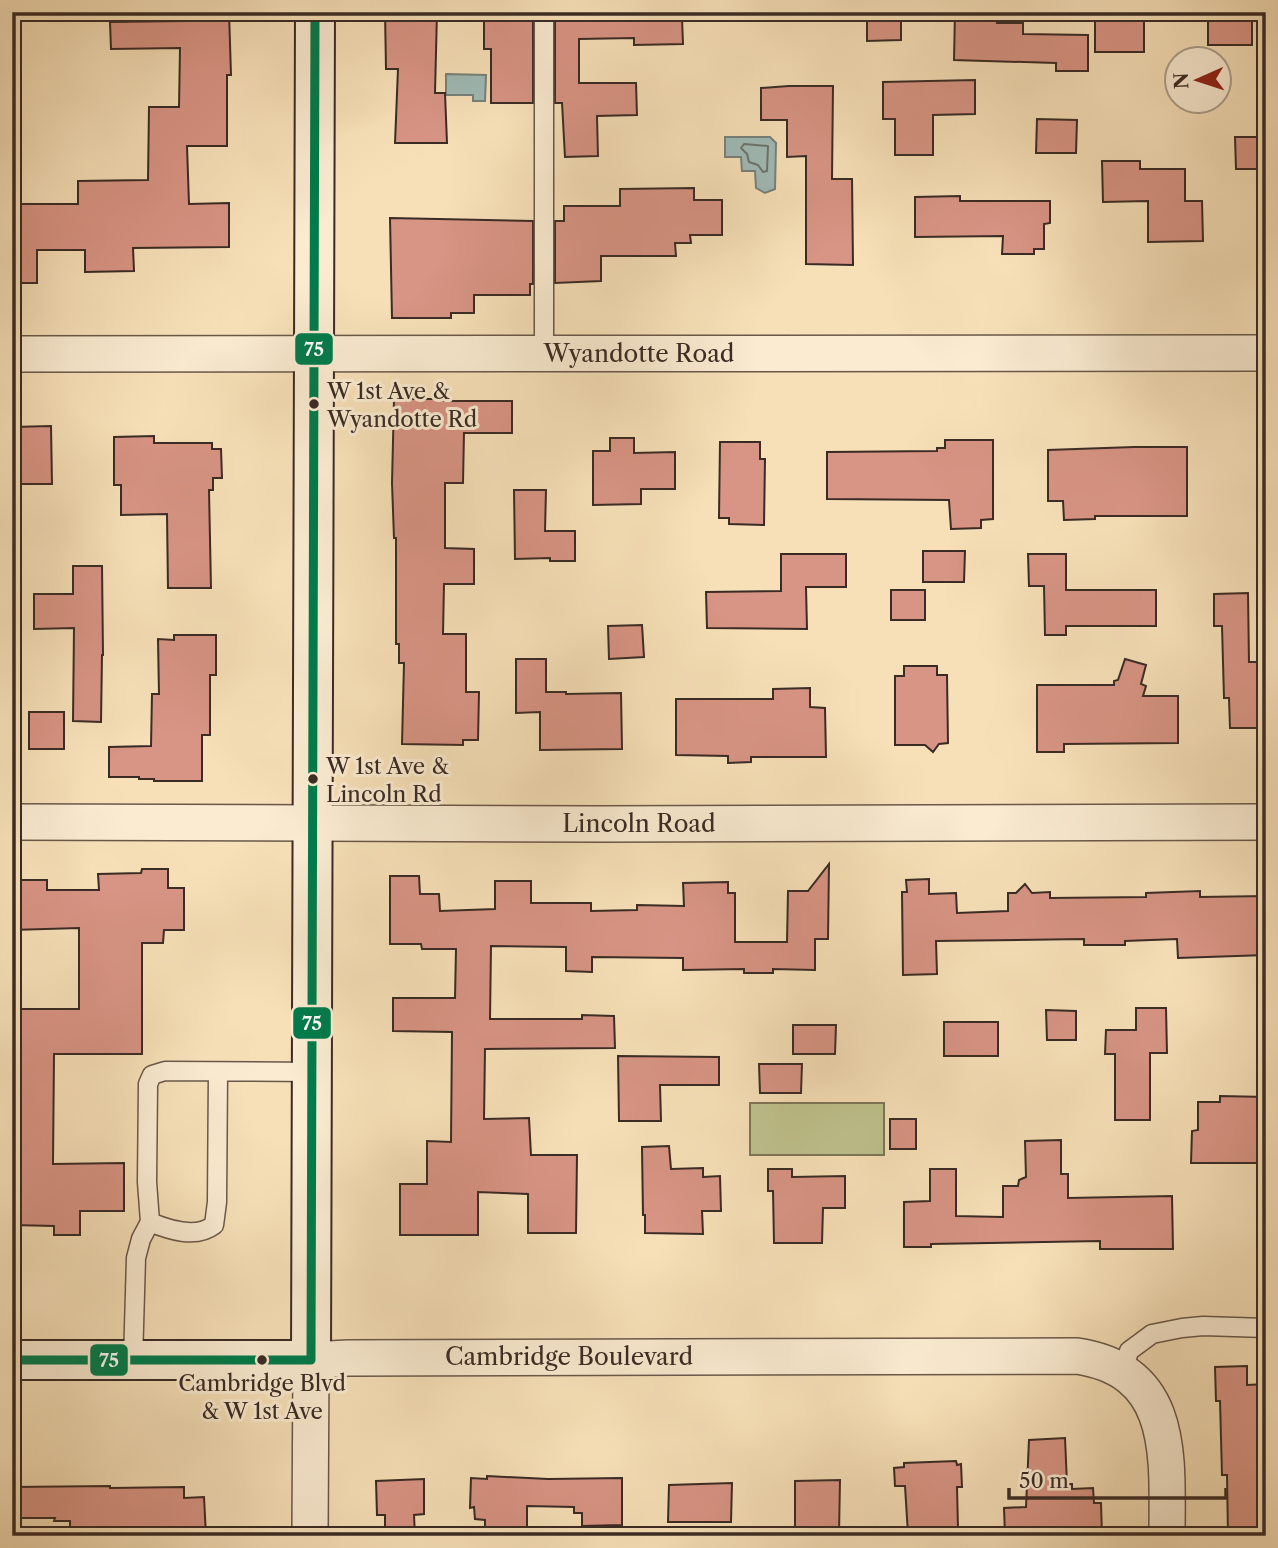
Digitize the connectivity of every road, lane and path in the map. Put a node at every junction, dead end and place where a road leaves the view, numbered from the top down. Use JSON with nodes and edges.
{"nodes":[{"id":1,"x":315,"y":12,"type":"edge"},
{"id":2,"x":544,"y":12,"type":"edge"},
{"id":3,"x":314,"y":353,"type":"junction"},
{"id":4,"x":1266,"y":353,"type":"edge"},
{"id":5,"x":12,"y":354,"type":"edge"},
{"id":6,"x":544,"y":354,"type":"junction"},
{"id":7,"x":12,"y":822,"type":"edge"},
{"id":8,"x":314,"y":822,"type":"junction"},
{"id":9,"x":1266,"y":822,"type":"edge"},
{"id":10,"x":218,"y":1072,"type":"junction"},
{"id":11,"x":313,"y":1072,"type":"junction"},
{"id":12,"x":150,"y":1222,"type":"junction"},
{"id":13,"x":1266,"y":1328,"type":"edge"},
{"id":14,"x":12,"y":1360,"type":"edge"},
{"id":15,"x":312,"y":1360,"type":"junction"},
{"id":16,"x":132,"y":1361,"type":"junction"},
{"id":17,"x":1123,"y":1373,"type":"junction"},
{"id":18,"x":310,"y":1536,"type":"edge"},
{"id":19,"x":1167,"y":1536,"type":"edge"}],
"edges":[{"from":1,"to":3,"type":"street"},
{"from":2,"to":6,"type":"lane"},
{"from":3,"to":5,"type":"street","name":"Wyandotte Road"},
{"from":3,"to":6,"type":"street","name":"Wyandotte Road"},
{"from":3,"to":8,"type":"street"},
{"from":4,"to":6,"type":"street","name":"Wyandotte Road"},
{"from":7,"to":8,"type":"street","name":"Lincoln Road"},
{"from":8,"to":9,"type":"street","name":"Lincoln Road"},
{"from":8,"to":11,"type":"street"},
{"from":10,"to":11,"type":"lane"},
{"from":10,"to":12,"type":"lane"},
{"from":10,"to":12,"type":"lane"},
{"from":11,"to":15,"type":"street"},
{"from":12,"to":16,"type":"lane"},
{"from":13,"to":17,"type":"lane"},
{"from":14,"to":16,"type":"street","name":"Cambridge Boulevard"},
{"from":15,"to":16,"type":"street","name":"Cambridge Boulevard"},
{"from":15,"to":17,"type":"street","name":"Cambridge Boulevard"},
{"from":15,"to":18,"type":"street"},
{"from":17,"to":19,"type":"street","name":"Cambridge Boulevard"}]}
